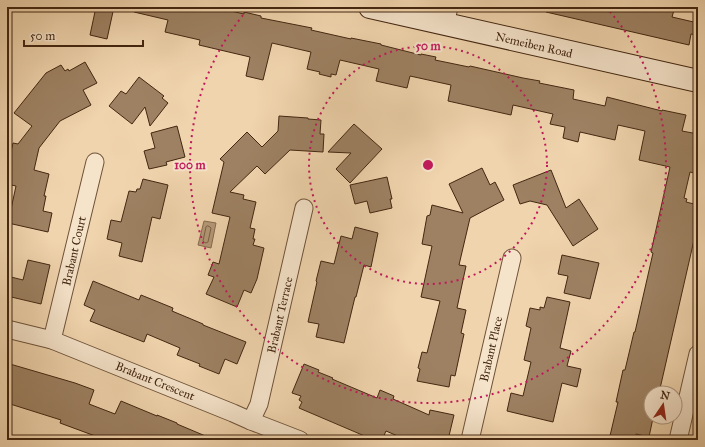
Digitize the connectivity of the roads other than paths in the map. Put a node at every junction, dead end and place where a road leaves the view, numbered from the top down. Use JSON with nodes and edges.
{"nodes":[{"id":1,"x":370,"y":7,"type":"edge"},
{"id":2,"x":447,"y":16,"type":"edge"},
{"id":3,"x":698,"y":81,"type":"edge"},
{"id":4,"x":95,"y":162,"type":"dead end"},
{"id":5,"x":304,"y":208,"type":"dead end"},
{"id":6,"x":512,"y":258,"type":"dead end"},
{"id":7,"x":7,"y":329,"type":"edge"},
{"id":8,"x":52,"y":340,"type":"junction"},
{"id":9,"x":698,"y":354,"type":"edge"},
{"id":10,"x":251,"y":421,"type":"junction"},
{"id":11,"x":300,"y":440,"type":"edge"},
{"id":12,"x":470,"y":440,"type":"edge"},
{"id":13,"x":678,"y":440,"type":"edge"}],
"edges":[{"from":1,"to":2,"type":"street","name":"Nemeiben Road"},
{"from":2,"to":3,"type":"street","name":"Nemeiben Road"},
{"from":4,"to":8,"type":"street","name":"Brabant Court"},
{"from":5,"to":10,"type":"street","name":"Brabant Terrace"},
{"from":6,"to":12,"type":"street","name":"Brabant Place"},
{"from":7,"to":8,"type":"street","name":"Brabant Crescent"},
{"from":8,"to":10,"type":"street","name":"Brabant Crescent"},
{"from":9,"to":13,"type":"street"},
{"from":10,"to":11,"type":"street","name":"Brabant Crescent"}]}
